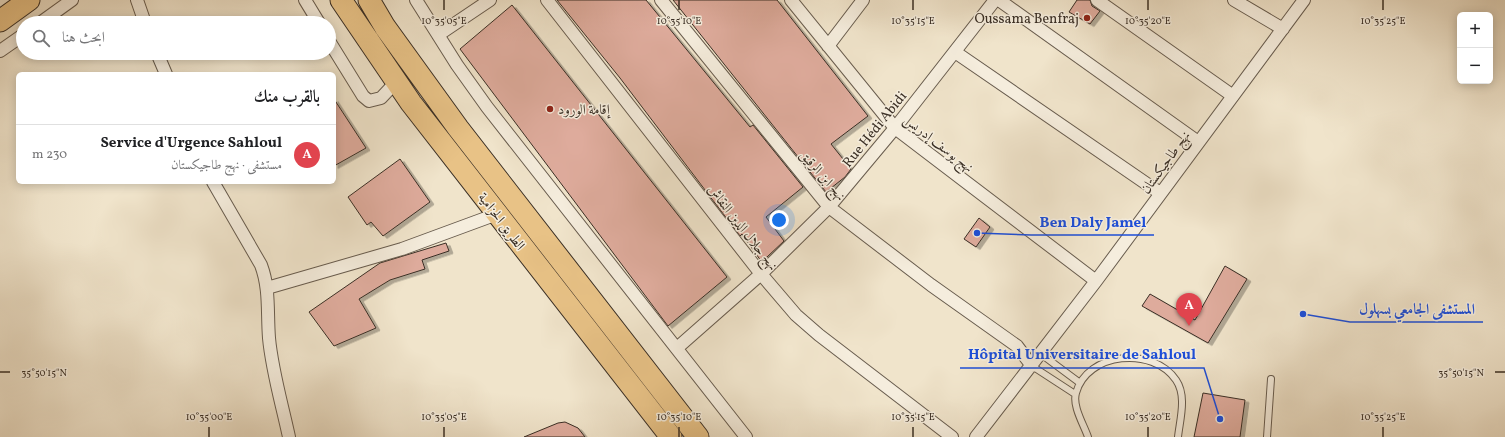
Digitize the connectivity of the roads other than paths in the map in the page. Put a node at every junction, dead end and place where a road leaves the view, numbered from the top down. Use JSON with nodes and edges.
{"nodes":[{"id":1,"x":29,"y":0,"type":"edge"},
{"id":2,"x":72,"y":0,"type":"edge"},
{"id":3,"x":137,"y":0,"type":"edge"},
{"id":4,"x":305,"y":0,"type":"edge"},
{"id":5,"x":341,"y":0,"type":"edge"},
{"id":6,"x":369,"y":0,"type":"edge"},
{"id":7,"x":416,"y":0,"type":"edge"},
{"id":8,"x":490,"y":0,"type":"edge"},
{"id":9,"x":547,"y":0,"type":"edge"},
{"id":10,"x":661,"y":0,"type":"edge"},
{"id":11,"x":791,"y":0,"type":"edge"},
{"id":12,"x":864,"y":0,"type":"edge"},
{"id":13,"x":995,"y":0,"type":"edge"},
{"id":14,"x":999,"y":0,"type":"edge"},
{"id":15,"x":1097,"y":0,"type":"edge"},
{"id":16,"x":1234,"y":0,"type":"edge"},
{"id":17,"x":1304,"y":0,"type":"edge"},
{"id":18,"x":50,"y":16,"type":"edge"},
{"id":19,"x":143,"y":16,"type":"edge"},
{"id":20,"x":315,"y":16,"type":"edge"},
{"id":21,"x":0,"y":21,"type":"edge"},
{"id":22,"x":1282,"y":29,"type":"junction"},
{"id":23,"x":438,"y":35,"type":"junction"},
{"id":24,"x":16,"y":40,"type":"edge"},
{"id":25,"x":828,"y":46,"type":"junction"},
{"id":26,"x":0,"y":51,"type":"edge"},
{"id":27,"x":336,"y":52,"type":"edge"},
{"id":28,"x":955,"y":52,"type":"junction"},
{"id":29,"x":160,"y":60,"type":"edge"},
{"id":30,"x":165,"y":72,"type":"edge"},
{"id":31,"x":396,"y":82,"type":"junction"},
{"id":32,"x":1233,"y":96,"type":"junction"},
{"id":33,"x":894,"y":128,"type":"junction"},
{"id":34,"x":1198,"y":142,"type":"junction"},
{"id":35,"x":214,"y":184,"type":"edge"},
{"id":36,"x":1160,"y":194,"type":"junction"},
{"id":37,"x":829,"y":207,"type":"junction"},
{"id":38,"x":497,"y":214,"type":"junction"},
{"id":39,"x":761,"y":274,"type":"junction"},
{"id":40,"x":1096,"y":281,"type":"junction"},
{"id":41,"x":267,"y":288,"type":"junction"},
{"id":42,"x":1017,"y":346,"type":"junction"},
{"id":43,"x":677,"y":348,"type":"junction"},
{"id":44,"x":1041,"y":354,"type":"junction"},
{"id":45,"x":1032,"y":366,"type":"junction"},
{"id":46,"x":1271,"y":379,"type":"dead end"},
{"id":47,"x":1080,"y":383,"type":"junction"},
{"id":48,"x":1076,"y":394,"type":"junction"},
{"id":49,"x":289,"y":437,"type":"edge"},
{"id":50,"x":671,"y":437,"type":"edge"},
{"id":51,"x":698,"y":437,"type":"edge"},
{"id":52,"x":746,"y":437,"type":"edge"},
{"id":53,"x":952,"y":437,"type":"edge"},
{"id":54,"x":976,"y":437,"type":"edge"},
{"id":55,"x":1088,"y":437,"type":"edge"},
{"id":56,"x":1178,"y":437,"type":"edge"},
{"id":57,"x":1266,"y":437,"type":"edge"}],
"edges":[{"from":1,"to":21,"type":"highway"},
{"from":2,"to":18,"type":"street"},
{"from":3,"to":19,"type":"street"},
{"from":4,"to":20,"type":"street"},
{"from":5,"to":31,"type":"highway","name":"الطريق الحزامية"},
{"from":6,"to":51,"type":"highway","name":"الطريق الحزامية"},
{"from":7,"to":23,"type":"street"},
{"from":8,"to":23,"type":"street"},
{"from":9,"to":39,"type":"street","name":"نهج جلال الدين النقاش"},
{"from":10,"to":37,"type":"street","name":"نهج ابن الرقيق"},
{"from":11,"to":25,"type":"street","name":"نهج يوسف إدريس"},
{"from":12,"to":25,"type":"street"},
{"from":13,"to":28,"type":"street","name":"Rue Hédi Abidi"},
{"from":14,"to":34,"type":"street"},
{"from":15,"to":32,"type":"street"},
{"from":16,"to":22,"type":"street"},
{"from":17,"to":22,"type":"street","name":"نهج طاجيكستان"},
{"from":22,"to":32,"type":"street","name":"نهج طاجيكستان"},
{"from":23,"to":43,"type":"street"},
{"from":24,"to":26,"type":"street"},
{"from":25,"to":33,"type":"street","name":"نهج يوسف إدريس"},
{"from":27,"to":31,"type":"street"},
{"from":28,"to":33,"type":"street","name":"Rue Hédi Abidi"},
{"from":28,"to":36,"type":"street"},
{"from":29,"to":30,"type":"street"},
{"from":31,"to":38,"type":"highway","name":"الطريق الحزامية"},
{"from":32,"to":34,"type":"street","name":"نهج طاجيكستان"},
{"from":33,"to":37,"type":"street","name":"Rue Hédi Abidi"},
{"from":33,"to":40,"type":"street","name":"نهج يوسف إدريس"},
{"from":34,"to":36,"type":"street","name":"نهج طاجيكستان"},
{"from":35,"to":41,"type":"street"},
{"from":36,"to":40,"type":"street","name":"نهج طاجيكستان"},
{"from":37,"to":39,"type":"street","name":"Rue Hédi Abidi"},
{"from":37,"to":42,"type":"street","name":"نهج ابن الرقيق"},
{"from":38,"to":41,"type":"street"},
{"from":38,"to":50,"type":"highway","name":"الطريق الحزامية"},
{"from":39,"to":43,"type":"street","name":"Rue Hédi Abidi"},
{"from":39,"to":53,"type":"street","name":"نهج جلال الدين النقاش"},
{"from":40,"to":44,"type":"street","name":"نهج طاجيكستان"},
{"from":41,"to":49,"type":"street"},
{"from":42,"to":44,"type":"street"},
{"from":42,"to":45,"type":"street","name":"نهج ابن الرقيق"},
{"from":43,"to":52,"type":"street"},
{"from":44,"to":45,"type":"street","name":"نهج طاجيكستان"},
{"from":44,"to":47,"type":"lane"},
{"from":45,"to":48,"type":"lane"},
{"from":45,"to":54,"type":"street","name":"نهج طاجيكستان"},
{"from":46,"to":57,"type":"lane"},
{"from":47,"to":48,"type":"lane"},
{"from":47,"to":56,"type":"lane"},
{"from":48,"to":55,"type":"lane"}]}
